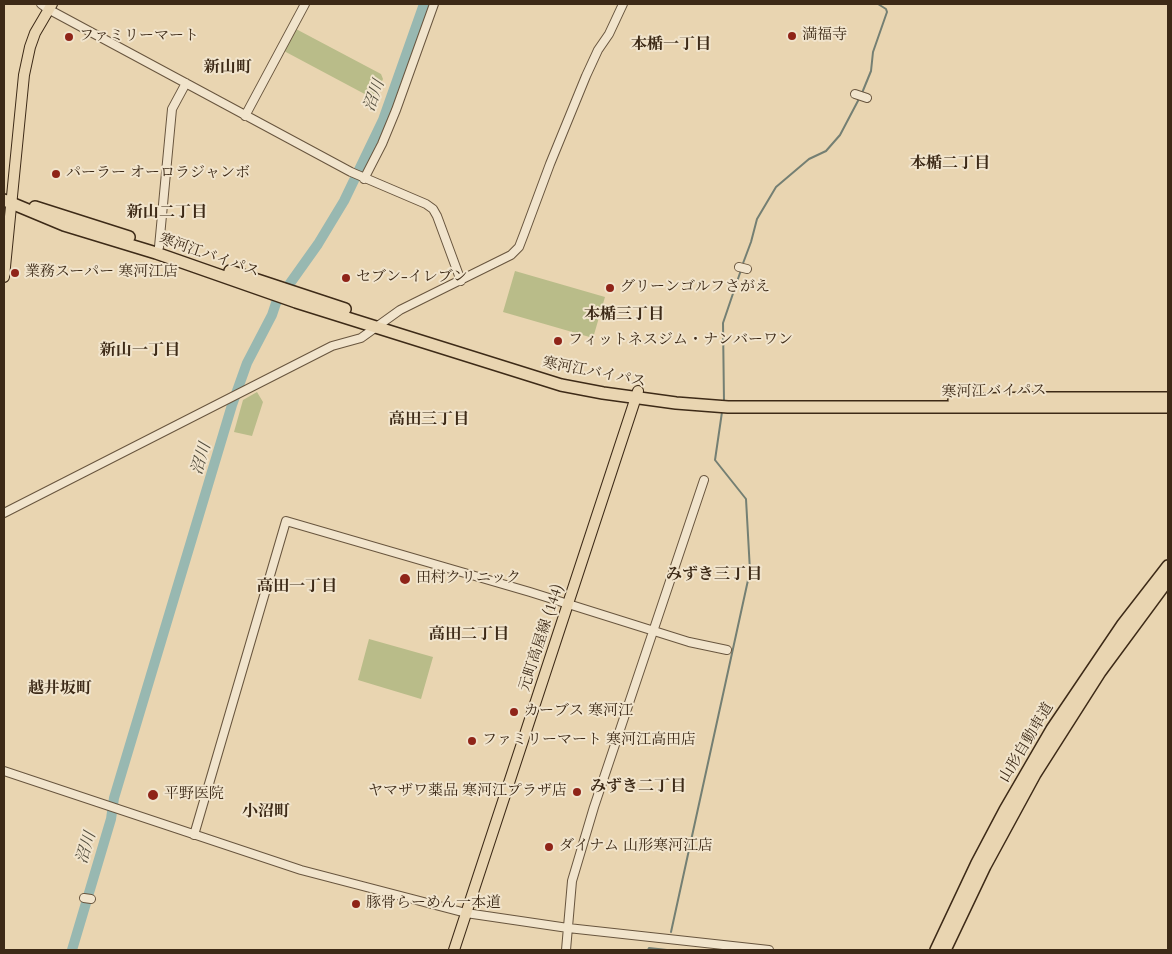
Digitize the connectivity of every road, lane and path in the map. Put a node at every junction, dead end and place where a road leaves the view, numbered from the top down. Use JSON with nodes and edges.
{"nodes":[{"id":1,"x":305,"y":4,"type":"edge"},
{"id":2,"x":434,"y":4,"type":"edge"},
{"id":3,"x":623,"y":4,"type":"edge"},
{"id":4,"x":47,"y":5,"type":"edge"},
{"id":5,"x":186,"y":84,"type":"junction"},
{"id":6,"x":856,"y":94,"type":"dead end"},
{"id":7,"x":867,"y":98,"type":"dead end"},
{"id":8,"x":246,"y":116,"type":"junction"},
{"id":9,"x":364,"y":179,"type":"junction"},
{"id":10,"x":8,"y":202,"type":"edge"},
{"id":11,"x":159,"y":247,"type":"junction"},
{"id":12,"x":4,"y":278,"type":"edge"},
{"id":13,"x":461,"y":281,"type":"junction"},
{"id":14,"x":269,"y":288,"type":"junction"},
{"id":15,"x":380,"y":324,"type":"junction"},
{"id":16,"x":637,"y":395,"type":"junction"},
{"id":17,"x":1168,"y":398,"type":"edge"},
{"id":18,"x":723,"y":403,"type":"junction"},
{"id":19,"x":1168,"y":407,"type":"edge"},
{"id":20,"x":704,"y":480,"type":"dead end"},
{"id":21,"x":4,"y":513,"type":"edge"},
{"id":22,"x":1168,"y":566,"type":"edge"},
{"id":23,"x":1168,"y":580,"type":"edge"},
{"id":24,"x":568,"y":604,"type":"junction"},
{"id":25,"x":652,"y":631,"type":"junction"},
{"id":26,"x":727,"y":650,"type":"dead end"},
{"id":27,"x":1066,"y":716,"type":"junction"},
{"id":28,"x":1056,"y":731,"type":"junction"},
{"id":29,"x":4,"y":771,"type":"edge"},
{"id":30,"x":194,"y":835,"type":"junction"},
{"id":31,"x":466,"y":913,"type":"junction"},
{"id":32,"x":568,"y":928,"type":"junction"},
{"id":33,"x":454,"y":950,"type":"edge"},
{"id":34,"x":566,"y":950,"type":"edge"},
{"id":35,"x":770,"y":950,"type":"edge"},
{"id":36,"x":936,"y":950,"type":"edge"},
{"id":37,"x":945,"y":950,"type":"edge"}],
"edges":[{"from":1,"to":8,"type":"street"},
{"from":2,"to":9,"type":"street"},
{"from":3,"to":13,"type":"street"},
{"from":4,"to":5,"type":"street"},
{"from":4,"to":10,"type":"main road"},
{"from":5,"to":8,"type":"street"},
{"from":5,"to":11,"type":"street"},
{"from":6,"to":7,"type":"street"},
{"from":8,"to":9,"type":"street"},
{"from":9,"to":13,"type":"street"},
{"from":10,"to":11,"type":"highway","name":"寒河江バイパス"},
{"from":10,"to":12,"type":"main road"},
{"from":10,"to":14,"type":"highway","name":"寒河江バイパス"},
{"from":11,"to":14,"type":"highway","name":"寒河江バイパス"},
{"from":13,"to":15,"type":"street"},
{"from":14,"to":15,"type":"highway","name":"寒河江バイパス"},
{"from":15,"to":16,"type":"highway","name":"寒河江バイパス"},
{"from":15,"to":21,"type":"street"},
{"from":16,"to":18,"type":"highway","name":"寒河江バイパス"},
{"from":16,"to":24,"type":"main road","name":"元町高屋線 (144)"},
{"from":17,"to":18,"type":"highway","name":"寒河江バイパス"},
{"from":18,"to":19,"type":"highway","name":"寒河江バイパス"},
{"from":20,"to":25,"type":"street"},
{"from":22,"to":27,"type":"highway","name":"山形自動車道"},
{"from":23,"to":27,"type":"highway","name":"山形自動車道"},
{"from":24,"to":25,"type":"street"},
{"from":24,"to":30,"type":"street"},
{"from":24,"to":31,"type":"main road","name":"元町高屋線 (144)"},
{"from":25,"to":26,"type":"street"},
{"from":25,"to":32,"type":"street"},
{"from":27,"to":28,"type":"highway","name":"山形自動車道"},
{"from":28,"to":36,"type":"highway","name":"山形自動車道"},
{"from":28,"to":37,"type":"highway","name":"山形自動車道"},
{"from":29,"to":30,"type":"street"},
{"from":30,"to":31,"type":"street"},
{"from":31,"to":32,"type":"street"},
{"from":31,"to":33,"type":"main road","name":"元町高屋線 (144)"},
{"from":32,"to":34,"type":"street"},
{"from":32,"to":35,"type":"street"}]}
